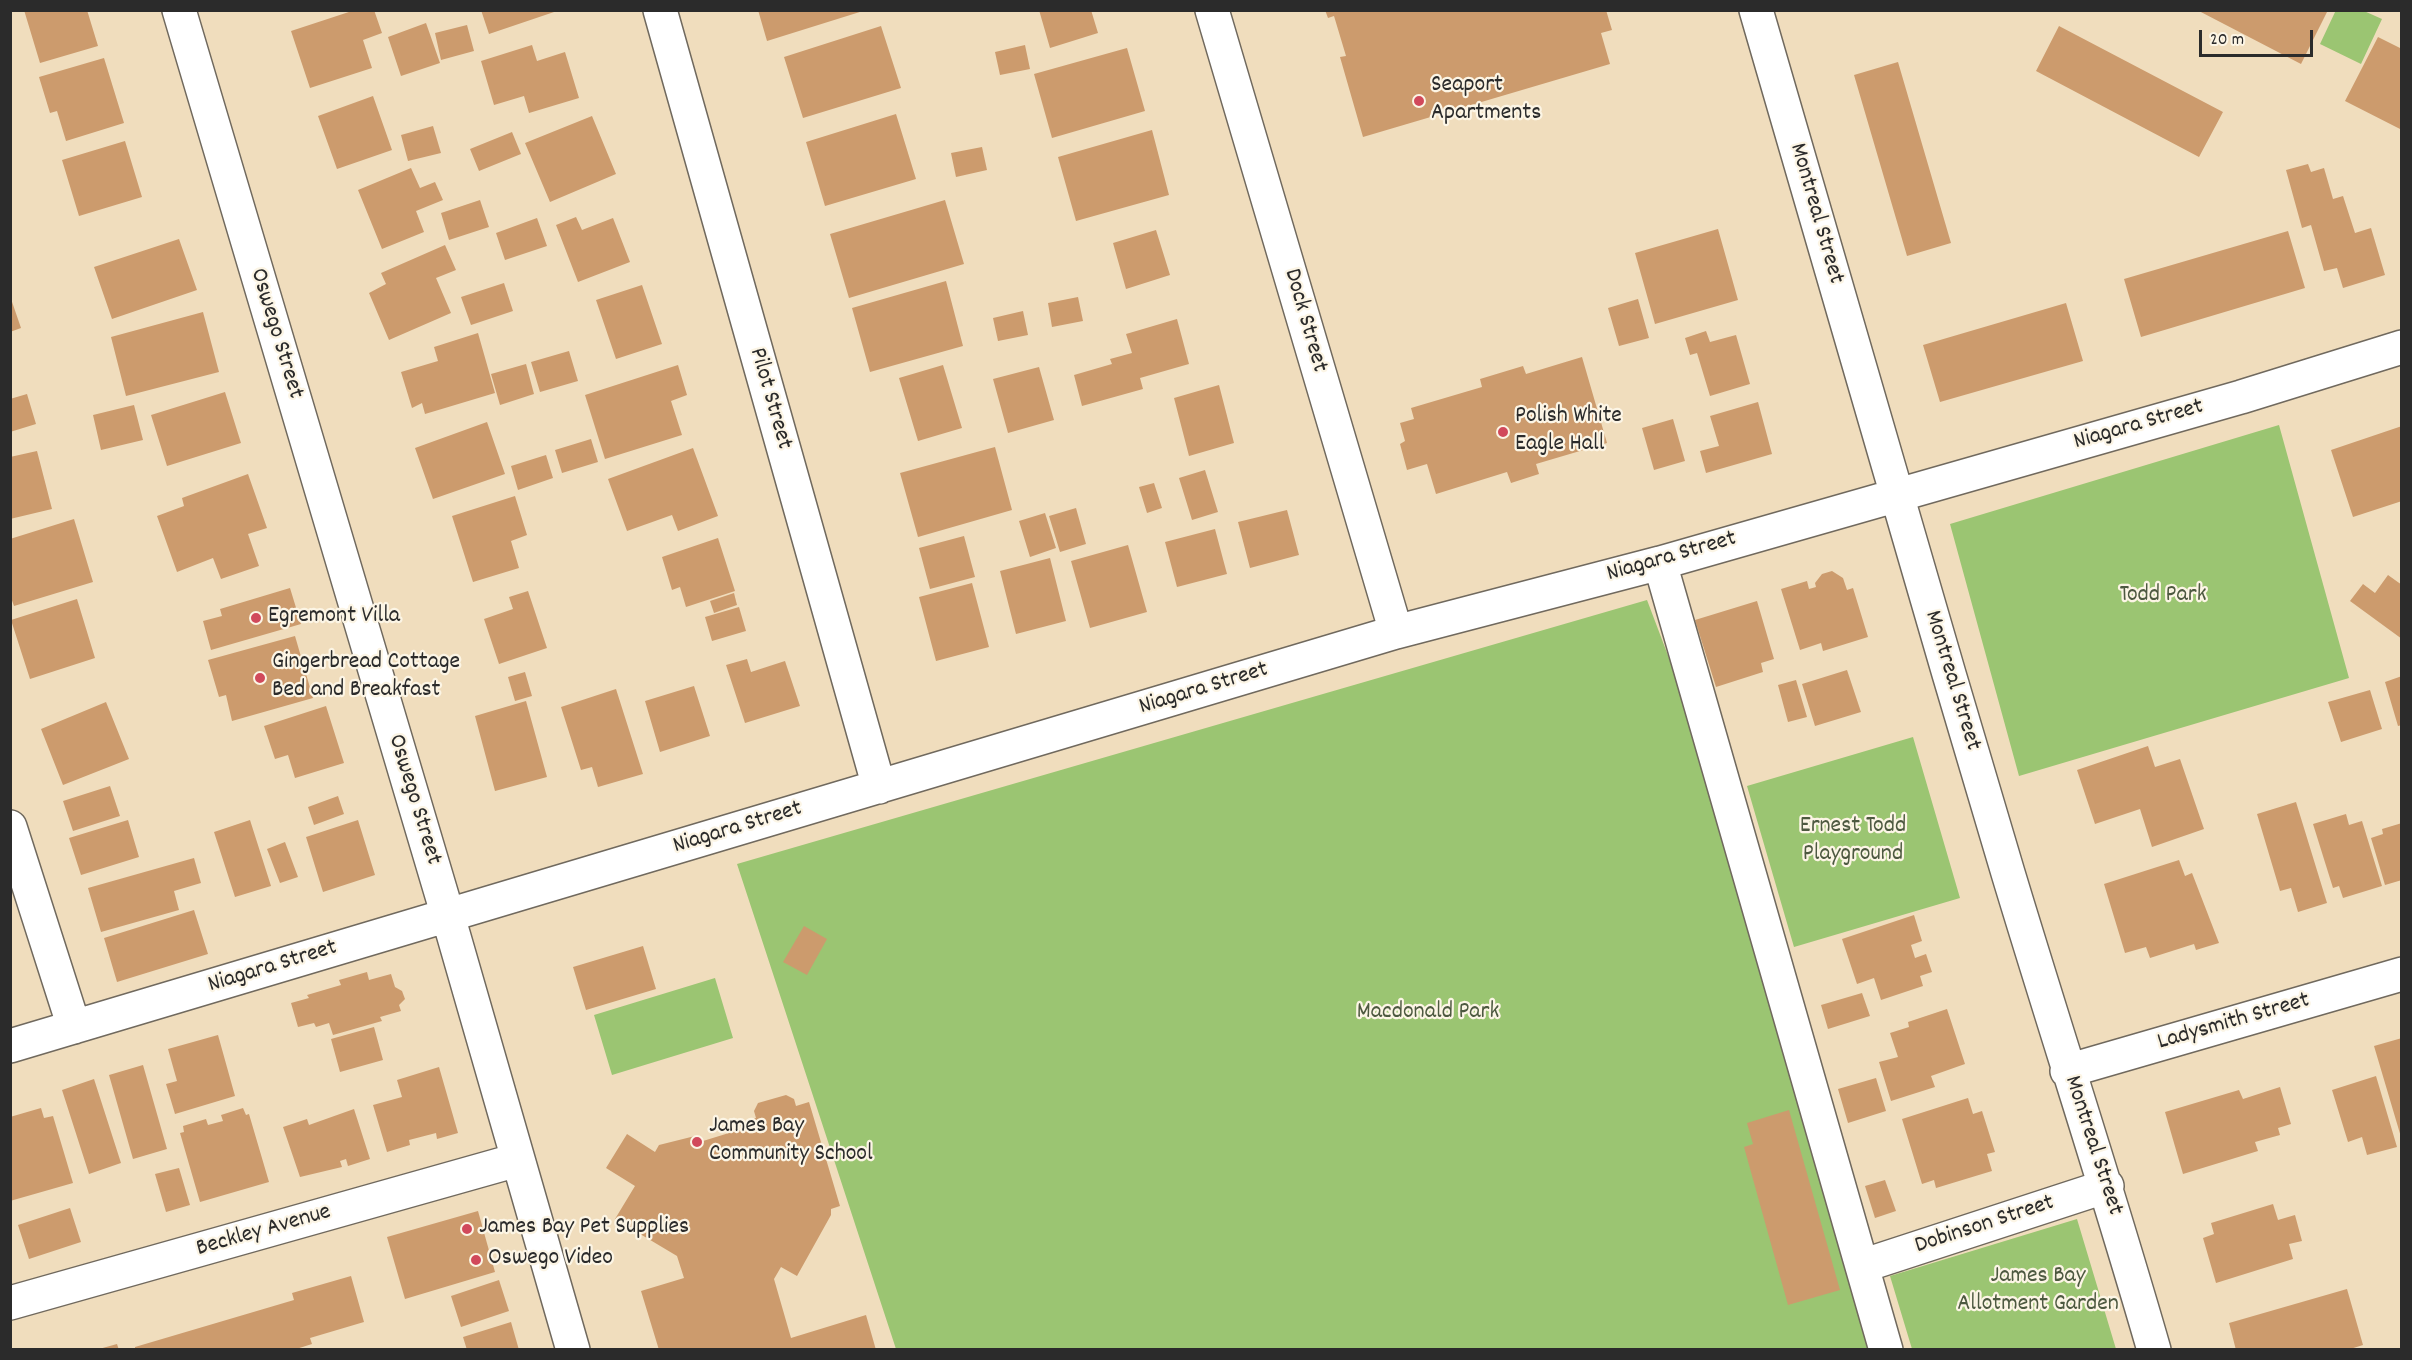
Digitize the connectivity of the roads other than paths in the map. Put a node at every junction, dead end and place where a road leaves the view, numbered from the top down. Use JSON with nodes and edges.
{"nodes":[{"id":1,"x":179,"y":10,"type":"edge"},
{"id":2,"x":660,"y":10,"type":"edge"},
{"id":3,"x":1212,"y":10,"type":"edge"},
{"id":4,"x":1756,"y":10,"type":"edge"},
{"id":5,"x":2402,"y":347,"type":"edge"},
{"id":6,"x":1895,"y":495,"type":"junction"},
{"id":7,"x":1660,"y":563,"type":"junction"},
{"id":8,"x":1396,"y":632,"type":"junction"},
{"id":9,"x":879,"y":787,"type":"junction"},
{"id":10,"x":10,"y":827,"type":"edge"},
{"id":11,"x":447,"y":916,"type":"junction"},
{"id":12,"x":2402,"y":974,"type":"edge"},
{"id":13,"x":74,"y":1028,"type":"junction"},
{"id":14,"x":10,"y":1046,"type":"edge"},
{"id":15,"x":2067,"y":1071,"type":"junction"},
{"id":16,"x":518,"y":1160,"type":"junction"},
{"id":17,"x":2107,"y":1186,"type":"junction"},
{"id":18,"x":1862,"y":1266,"type":"junction"},
{"id":19,"x":10,"y":1303,"type":"edge"},
{"id":20,"x":573,"y":1350,"type":"edge"},
{"id":21,"x":1886,"y":1350,"type":"edge"},
{"id":22,"x":2154,"y":1350,"type":"edge"}],
"edges":[{"from":1,"to":11,"type":"street","name":"Oswego Street"},
{"from":2,"to":9,"type":"street","name":"Pilot Street"},
{"from":3,"to":8,"type":"street","name":"Dock Street"},
{"from":4,"to":6,"type":"street","name":"Montreal Street"},
{"from":5,"to":6,"type":"street","name":"Niagara Street"},
{"from":6,"to":7,"type":"street","name":"Niagara Street"},
{"from":6,"to":15,"type":"street","name":"Montreal Street"},
{"from":7,"to":8,"type":"street","name":"Niagara Street"},
{"from":7,"to":18,"type":"street"},
{"from":8,"to":9,"type":"street","name":"Niagara Street"},
{"from":9,"to":11,"type":"street","name":"Niagara Street"},
{"from":10,"to":13,"type":"street"},
{"from":11,"to":13,"type":"street","name":"Niagara Street"},
{"from":11,"to":16,"type":"street","name":"Oswego Street"},
{"from":12,"to":15,"type":"street","name":"Ladysmith Street"},
{"from":13,"to":14,"type":"street","name":"Niagara Street"},
{"from":15,"to":17,"type":"street","name":"Montreal Street"},
{"from":16,"to":19,"type":"street","name":"Beckley Avenue"},
{"from":16,"to":20,"type":"street","name":"Oswego Street"},
{"from":17,"to":18,"type":"street","name":"Dobinson Street"},
{"from":17,"to":22,"type":"street","name":"Montreal Street"},
{"from":18,"to":21,"type":"street"}]}
